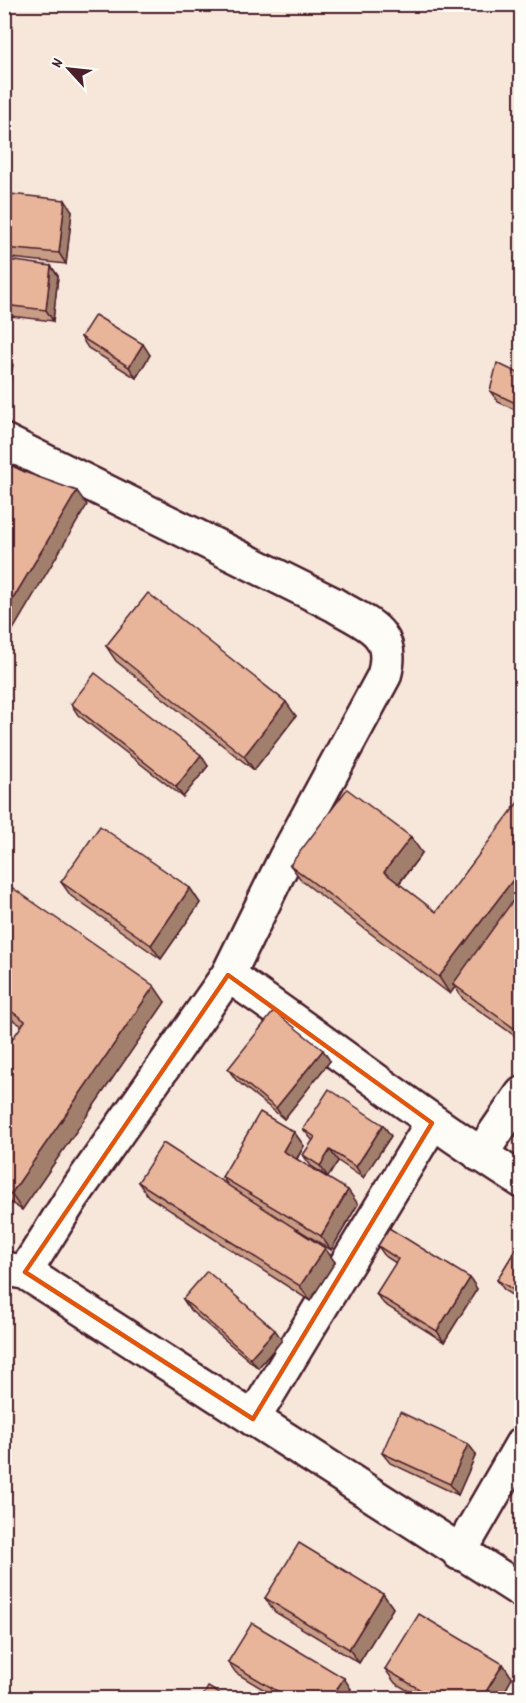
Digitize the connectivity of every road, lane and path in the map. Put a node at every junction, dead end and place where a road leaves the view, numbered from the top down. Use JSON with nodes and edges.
{"nodes":[{"id":1,"x":4,"y":441,"type":"edge"},
{"id":2,"x":228,"y":975,"type":"junction"},
{"id":3,"x":522,"y":1094,"type":"edge"},
{"id":4,"x":432,"y":1123,"type":"junction"},
{"id":5,"x":480,"y":1155,"type":"junction"},
{"id":6,"x":522,"y":1181,"type":"edge"},
{"id":7,"x":15,"y":1270,"type":"edge"},
{"id":8,"x":253,"y":1419,"type":"junction"},
{"id":9,"x":522,"y":1444,"type":"edge"},
{"id":10,"x":459,"y":1552,"type":"junction"},
{"id":11,"x":522,"y":1591,"type":"edge"}],
"edges":[{"from":1,"to":2,"type":"street"},
{"from":2,"to":4,"type":"street"},
{"from":2,"to":7,"type":"street"},
{"from":3,"to":5,"type":"street"},
{"from":4,"to":5,"type":"street"},
{"from":4,"to":8,"type":"street"},
{"from":5,"to":6,"type":"street"},
{"from":7,"to":8,"type":"street"},
{"from":8,"to":10,"type":"street"},
{"from":9,"to":10,"type":"street"},
{"from":10,"to":11,"type":"street"}]}
